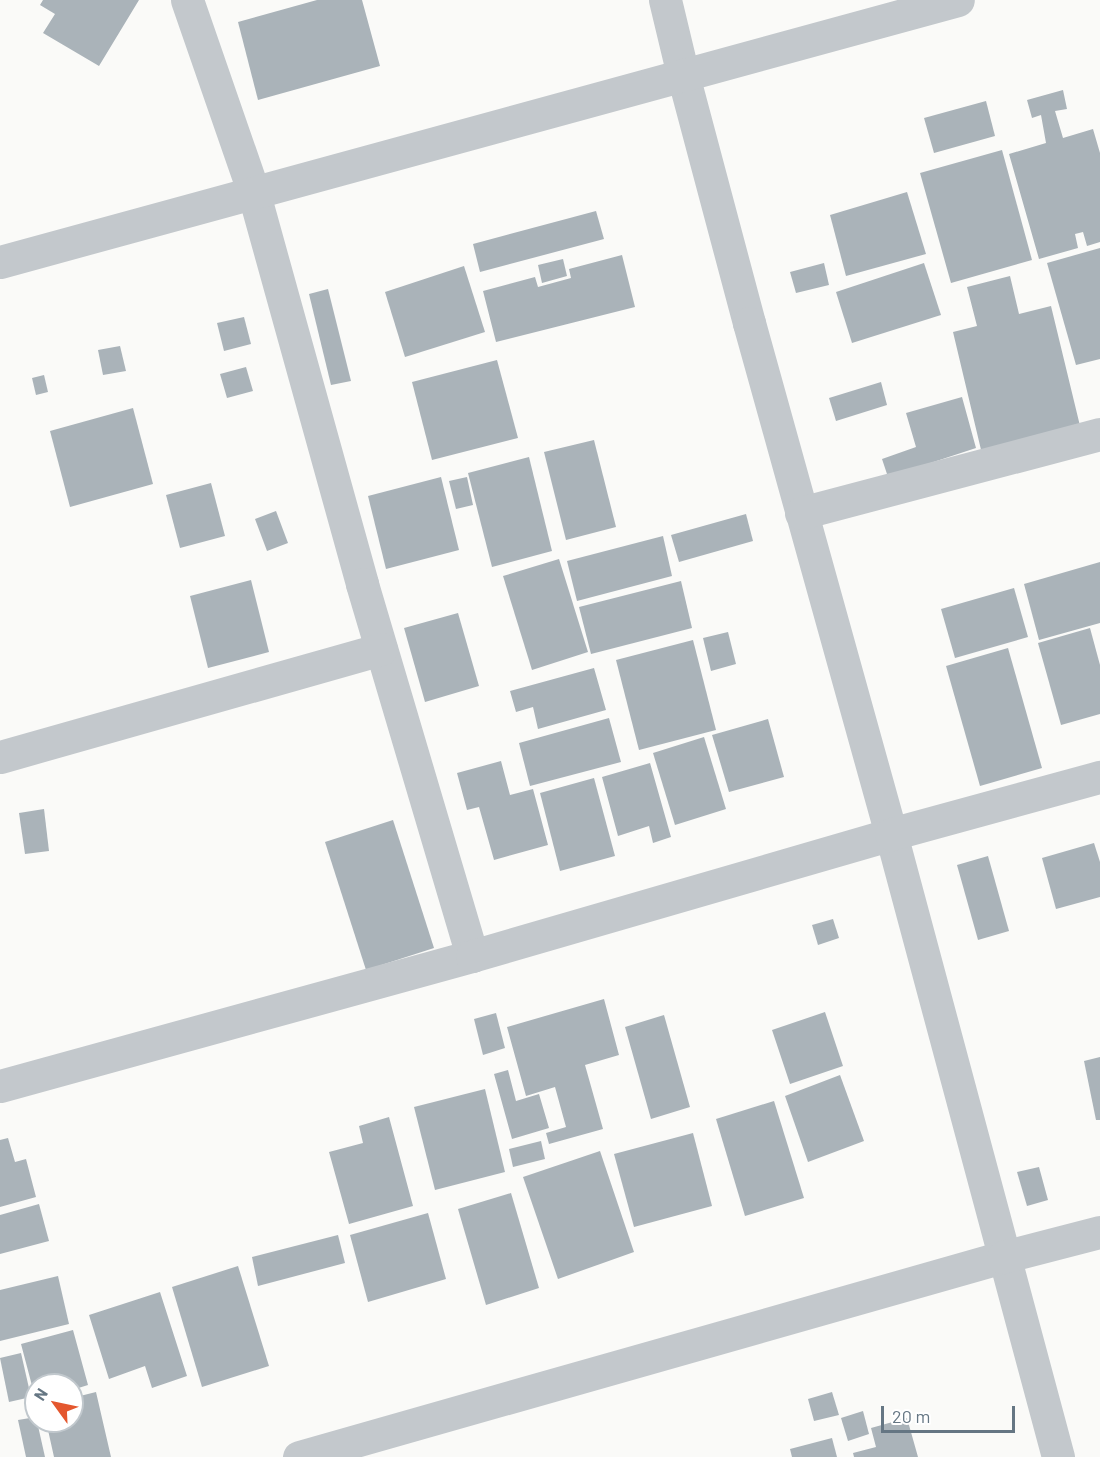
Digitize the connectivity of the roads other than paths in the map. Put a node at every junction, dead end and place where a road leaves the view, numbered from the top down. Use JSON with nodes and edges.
{"nodes":[{"id":1,"x":188,"y":0,"type":"edge"},
{"id":2,"x":665,"y":0,"type":"edge"},
{"id":3,"x":958,"y":0,"type":"edge"},
{"id":4,"x":683,"y":75,"type":"junction"},
{"id":5,"x":254,"y":194,"type":"junction"},
{"id":6,"x":0,"y":262,"type":"edge"},
{"id":7,"x":1100,"y":434,"type":"edge"},
{"id":8,"x":801,"y":513,"type":"junction"},
{"id":9,"x":381,"y":649,"type":"junction"},
{"id":10,"x":0,"y":757,"type":"edge"},
{"id":11,"x":1100,"y":777,"type":"edge"},
{"id":12,"x":891,"y":834,"type":"junction"},
{"id":13,"x":472,"y":956,"type":"junction"},
{"id":14,"x":0,"y":1086,"type":"edge"},
{"id":15,"x":1100,"y":1232,"type":"edge"},
{"id":16,"x":1003,"y":1257,"type":"junction"},
{"id":17,"x":332,"y":1452,"type":"edge"},
{"id":18,"x":299,"y":1457,"type":"edge"},
{"id":19,"x":1058,"y":1457,"type":"edge"}],
"edges":[{"from":1,"to":5,"type":"street"},
{"from":2,"to":4,"type":"street"},
{"from":3,"to":4,"type":"street"},
{"from":4,"to":5,"type":"street"},
{"from":4,"to":8,"type":"street"},
{"from":5,"to":6,"type":"street"},
{"from":5,"to":9,"type":"street"},
{"from":7,"to":8,"type":"street"},
{"from":8,"to":12,"type":"street"},
{"from":9,"to":10,"type":"street"},
{"from":9,"to":13,"type":"street"},
{"from":11,"to":12,"type":"street"},
{"from":12,"to":13,"type":"street"},
{"from":12,"to":16,"type":"street"},
{"from":13,"to":14,"type":"street"},
{"from":15,"to":16,"type":"street"},
{"from":16,"to":17,"type":"street"},
{"from":16,"to":19,"type":"street"},
{"from":17,"to":18,"type":"street"}]}
